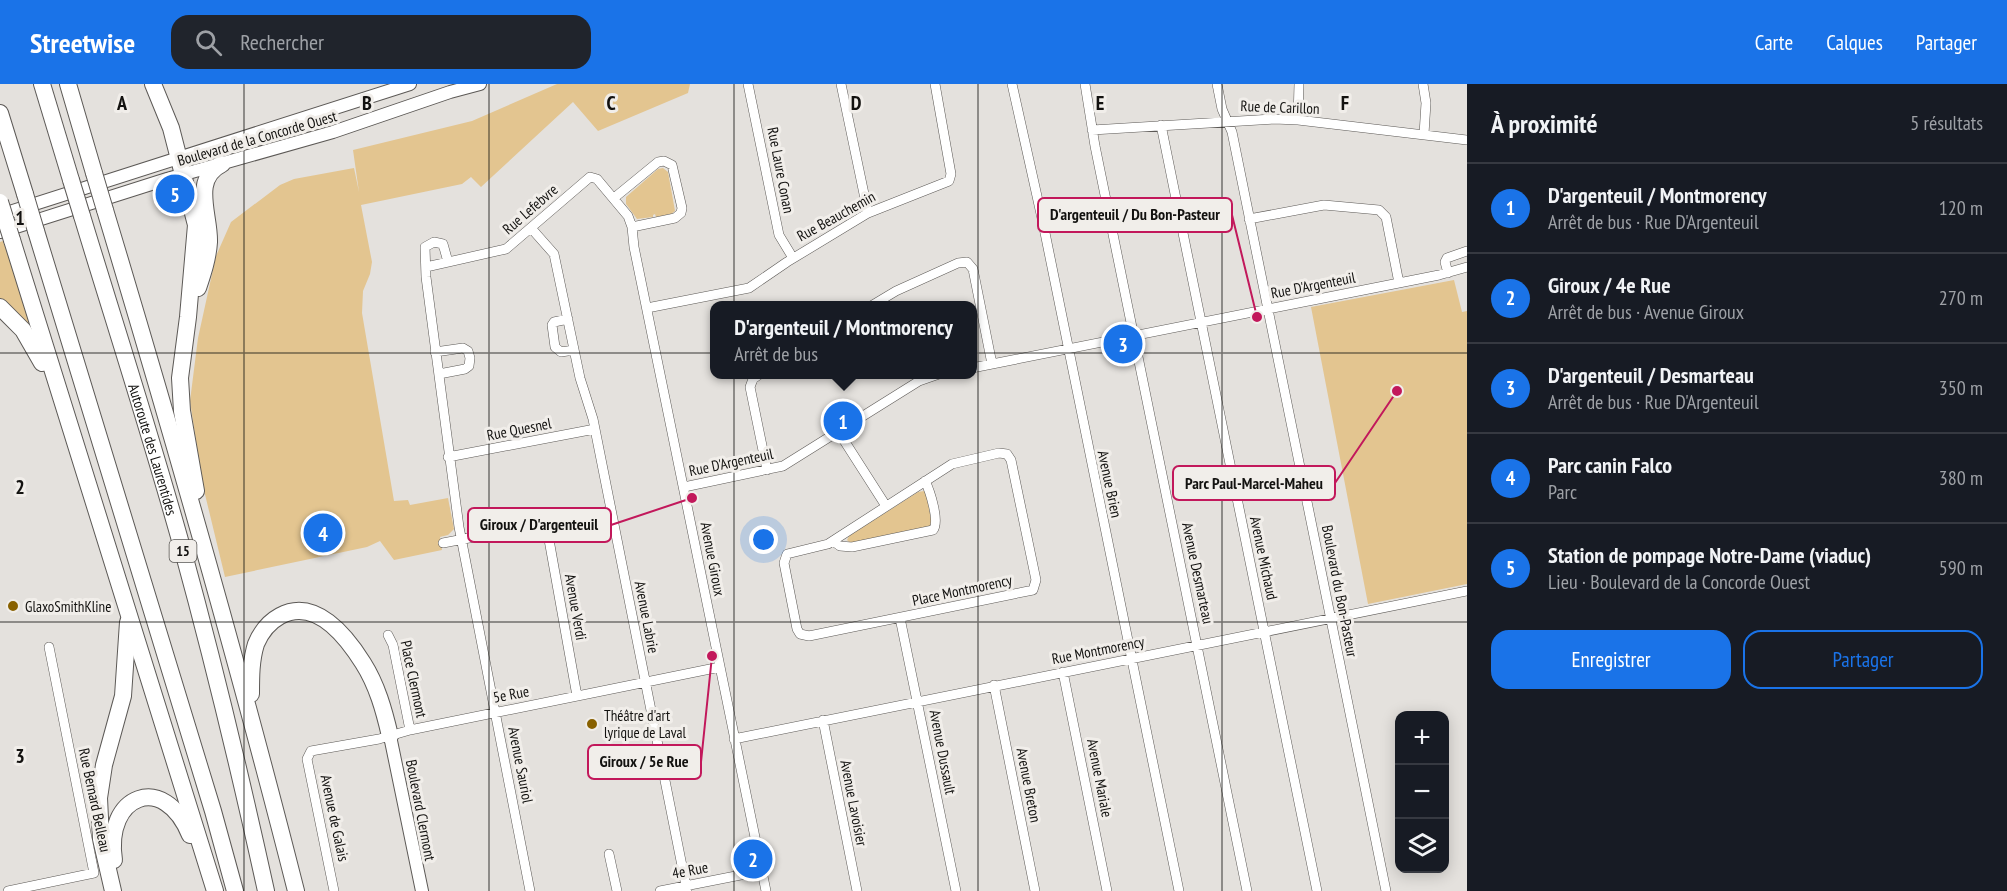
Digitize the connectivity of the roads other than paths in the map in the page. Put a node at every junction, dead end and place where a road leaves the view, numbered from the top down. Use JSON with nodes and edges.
{"nodes":[{"id":1,"x":42,"y":84,"type":"edge"},
{"id":2,"x":68,"y":84,"type":"edge"},
{"id":3,"x":153,"y":84,"type":"edge"},
{"id":4,"x":410,"y":84,"type":"edge"},
{"id":5,"x":748,"y":84,"type":"edge"},
{"id":6,"x":841,"y":84,"type":"edge"},
{"id":7,"x":934,"y":84,"type":"edge"},
{"id":8,"x":1012,"y":84,"type":"edge"},
{"id":9,"x":1085,"y":84,"type":"edge"},
{"id":10,"x":1217,"y":84,"type":"edge"},
{"id":11,"x":1299,"y":84,"type":"edge"},
{"id":12,"x":1423,"y":84,"type":"edge"},
{"id":13,"x":472,"y":85,"type":"edge"},
{"id":14,"x":449,"y":88,"type":"edge"},
{"id":15,"x":0,"y":113,"type":"edge"},
{"id":16,"x":1298,"y":120,"type":"junction"},
{"id":17,"x":1227,"y":121,"type":"junction"},
{"id":18,"x":1161,"y":125,"type":"junction"},
{"id":19,"x":1092,"y":130,"type":"junction"},
{"id":20,"x":1424,"y":135,"type":"junction"},
{"id":21,"x":1467,"y":140,"type":"edge"},
{"id":22,"x":180,"y":158,"type":"junction"},
{"id":23,"x":222,"y":164,"type":"junction"},
{"id":24,"x":184,"y":175,"type":"junction"},
{"id":25,"x":592,"y":177,"type":"joint"},
{"id":26,"x":70,"y":186,"type":"junction"},
{"id":27,"x":614,"y":198,"type":"junction"},
{"id":28,"x":0,"y":202,"type":"edge"},
{"id":29,"x":79,"y":212,"type":"junction"},
{"id":30,"x":868,"y":213,"type":"junction"},
{"id":31,"x":0,"y":215,"type":"edge"},
{"id":32,"x":1249,"y":219,"type":"junction"},
{"id":33,"x":632,"y":227,"type":"junction"},
{"id":34,"x":531,"y":228,"type":"junction"},
{"id":35,"x":6,"y":236,"type":"edge"},
{"id":36,"x":1467,"y":251,"type":"edge"},
{"id":37,"x":793,"y":258,"type":"junction"},
{"id":38,"x":448,"y":262,"type":"junction"},
{"id":39,"x":426,"y":267,"type":"junction"},
{"id":40,"x":1467,"y":267,"type":"edge"},
{"id":41,"x":1448,"y":273,"type":"junction"},
{"id":42,"x":1398,"y":283,"type":"junction"},
{"id":43,"x":879,"y":301,"type":"edge"},
{"id":44,"x":0,"y":307,"type":"edge"},
{"id":45,"x":647,"y":308,"type":"junction"},
{"id":46,"x":1267,"y":309,"type":"junction"},
{"id":47,"x":188,"y":317,"type":"junction"},
{"id":48,"x":568,"y":319,"type":"junction"},
{"id":49,"x":1200,"y":322,"type":"junction"},
{"id":50,"x":1134,"y":335,"type":"junction"},
{"id":51,"x":1068,"y":349,"type":"junction"},
{"id":52,"x":574,"y":350,"type":"junction"},
{"id":53,"x":435,"y":352,"type":"junction"},
{"id":54,"x":992,"y":364,"type":"junction"},
{"id":55,"x":977,"y":367,"type":"edge"},
{"id":56,"x":439,"y":374,"type":"junction"},
{"id":57,"x":755,"y":379,"type":"edge"},
{"id":58,"x":925,"y":379,"type":"edge"},
{"id":59,"x":66,"y":413,"type":"junction"},
{"id":60,"x":595,"y":429,"type":"junction"},
{"id":61,"x":838,"y":431,"type":"junction"},
{"id":62,"x":448,"y":457,"type":"junction"},
{"id":63,"x":767,"y":470,"type":"junction"},
{"id":64,"x":925,"y":481,"type":"junction"},
{"id":65,"x":684,"y":487,"type":"junction"},
{"id":66,"x":886,"y":506,"type":"junction"},
{"id":67,"x":610,"y":511,"type":"junction"},
{"id":68,"x":546,"y":523,"type":"junction"},
{"id":69,"x":461,"y":539,"type":"junction"},
{"id":70,"x":833,"y":541,"type":"junction"},
{"id":71,"x":443,"y":543,"type":"dead end"},
{"id":72,"x":204,"y":546,"type":"junction"},
{"id":73,"x":1467,"y":591,"type":"edge"},
{"id":74,"x":129,"y":613,"type":"junction"},
{"id":75,"x":900,"y":618,"type":"junction"},
{"id":76,"x":1330,"y":618,"type":"junction"},
{"id":77,"x":1264,"y":632,"type":"junction"},
{"id":78,"x":388,"y":635,"type":"dead end"},
{"id":79,"x":1197,"y":645,"type":"junction"},
{"id":80,"x":49,"y":647,"type":"dead end"},
{"id":81,"x":1131,"y":658,"type":"junction"},
{"id":82,"x":720,"y":667,"type":"junction"},
{"id":83,"x":1063,"y":672,"type":"junction"},
{"id":84,"x":644,"y":682,"type":"junction"},
{"id":85,"x":994,"y":686,"type":"junction"},
{"id":86,"x":577,"y":696,"type":"junction"},
{"id":87,"x":918,"y":701,"type":"junction"},
{"id":88,"x":495,"y":712,"type":"junction"},
{"id":89,"x":251,"y":713,"type":"junction"},
{"id":90,"x":822,"y":720,"type":"junction"},
{"id":91,"x":410,"y":730,"type":"junction"},
{"id":92,"x":390,"y":736,"type":"junction"},
{"id":93,"x":734,"y":739,"type":"junction"},
{"id":94,"x":310,"y":752,"type":"joint"},
{"id":95,"x":609,"y":854,"type":"dead end"},
{"id":96,"x":761,"y":871,"type":"junction"},
{"id":97,"x":687,"y":888,"type":"edge"},
{"id":98,"x":8,"y":891,"type":"edge"},
{"id":99,"x":113,"y":891,"type":"edge"},
{"id":100,"x":118,"y":891,"type":"edge"},
{"id":101,"x":214,"y":891,"type":"edge"},
{"id":102,"x":235,"y":891,"type":"edge"},
{"id":103,"x":266,"y":891,"type":"edge"},
{"id":104,"x":296,"y":891,"type":"edge"},
{"id":105,"x":334,"y":891,"type":"edge"},
{"id":106,"x":422,"y":891,"type":"edge"},
{"id":107,"x":530,"y":891,"type":"edge"},
{"id":108,"x":617,"y":891,"type":"edge"},
{"id":109,"x":660,"y":891,"type":"edge"},
{"id":110,"x":765,"y":891,"type":"edge"},
{"id":111,"x":857,"y":891,"type":"edge"},
{"id":112,"x":956,"y":891,"type":"edge"},
{"id":113,"x":1035,"y":891,"type":"edge"},
{"id":114,"x":1107,"y":891,"type":"edge"},
{"id":115,"x":1179,"y":891,"type":"edge"},
{"id":116,"x":1247,"y":891,"type":"edge"},
{"id":117,"x":1317,"y":891,"type":"edge"},
{"id":118,"x":1386,"y":891,"type":"edge"}],
"edges":[{"from":1,"to":26,"type":"highway","name":"Autoroute des Laurentides","number":"15"},
{"from":2,"to":72,"type":"highway","bridge":true},
{"from":3,"to":22,"type":"highway"},
{"from":4,"to":22,"type":"street","name":"Boulevard de la Concorde Ouest"},
{"from":5,"to":37,"type":"street","name":"Rue Laure Conan"},
{"from":6,"to":30,"type":"street"},
{"from":7,"to":30,"type":"street","name":"Rue Beauchemin"},
{"from":8,"to":51,"type":"street","name":"Avenue Brien"},
{"from":9,"to":19,"type":"street","name":"Avenue Desmarteau"},
{"from":10,"to":17,"type":"street"},
{"from":11,"to":16,"type":"street"},
{"from":12,"to":20,"type":"street"},
{"from":13,"to":14,"type":"street","name":"Boulevard de la Concorde Ouest"},
{"from":14,"to":23,"type":"street","name":"Boulevard de la Concorde Ouest"},
{"from":15,"to":102,"type":"highway","bridge":true},
{"from":16,"to":17,"type":"street","name":"Rue de Carillon"},
{"from":16,"to":20,"type":"street","name":"Rue de Carillon"},
{"from":17,"to":18,"type":"street","name":"Rue de Carillon"},
{"from":17,"to":32,"type":"street","name":"Boulevard du Bon-Pasteur"},
{"from":18,"to":19,"type":"street","name":"Rue de Carillon"},
{"from":18,"to":49,"type":"street","name":"Avenue Michaud"},
{"from":19,"to":50,"type":"street","name":"Avenue Desmarteau"},
{"from":20,"to":21,"type":"street","name":"Rue de Carillon"},
{"from":22,"to":24,"type":"highway"},
{"from":22,"to":26,"type":"street","name":"Boulevard de la Concorde Ouest"},
{"from":23,"to":24,"type":"street","name":"Boulevard de la Concorde Ouest"},
{"from":23,"to":47,"type":"highway"},
{"from":24,"to":29,"type":"street","name":"Boulevard de la Concorde Ouest"},
{"from":24,"to":47,"type":"highway"},
{"from":25,"to":27,"type":"street","name":"Avenue Giroux"},
{"from":25,"to":34,"type":"street","name":"Rue Lefebvre"},
{"from":26,"to":29,"type":"highway","name":"Autoroute des Laurentides","number":"15","bridge":true},
{"from":26,"to":31,"type":"street","name":"Boulevard de la Concorde Ouest"},
{"from":27,"to":33,"type":"street","name":"Avenue Giroux"},
{"from":27,"to":33,"type":"street"},
{"from":28,"to":35,"type":"highway","bridge":true},
{"from":29,"to":35,"type":"street","name":"Boulevard de la Concorde Ouest"},
{"from":29,"to":103,"type":"highway","name":"Autoroute des Laurentides","number":"15"},
{"from":30,"to":37,"type":"street","name":"Rue Beauchemin"},
{"from":32,"to":42,"type":"street"},
{"from":32,"to":46,"type":"street","name":"Boulevard du Bon-Pasteur"},
{"from":33,"to":45,"type":"street","name":"Avenue Giroux"},
{"from":34,"to":38,"type":"street","name":"Rue Lefebvre"},
{"from":34,"to":48,"type":"street","name":"Avenue Labrie"},
{"from":35,"to":59,"type":"highway"},
{"from":36,"to":41,"type":"street"},
{"from":37,"to":45,"type":"street","name":"Rue Beauchemin"},
{"from":38,"to":39,"type":"street","name":"Rue Lefebvre"},
{"from":38,"to":39,"type":"street"},
{"from":39,"to":53,"type":"street"},
{"from":40,"to":41,"type":"street","name":"Rue D'Argenteuil"},
{"from":41,"to":42,"type":"street","name":"Rue D'Argenteuil"},
{"from":42,"to":46,"type":"street","name":"Rue D'Argenteuil"},
{"from":43,"to":54,"type":"street"},
{"from":44,"to":59,"type":"highway"},
{"from":45,"to":65,"type":"street","name":"Avenue Giroux"},
{"from":46,"to":49,"type":"street","name":"Rue D'Argenteuil"},
{"from":46,"to":76,"type":"street","name":"Boulevard du Bon-Pasteur"},
{"from":47,"to":72,"type":"highway"},
{"from":48,"to":52,"type":"street","name":"Avenue Labrie"},
{"from":48,"to":52,"type":"street"},
{"from":49,"to":50,"type":"street","name":"Rue D'Argenteuil"},
{"from":49,"to":77,"type":"street","name":"Avenue Michaud"},
{"from":50,"to":51,"type":"street","name":"Rue D'Argenteuil"},
{"from":50,"to":79,"type":"street","name":"Avenue Desmarteau"},
{"from":51,"to":54,"type":"street","name":"Rue D'Argenteuil"},
{"from":51,"to":81,"type":"street","name":"Avenue Brien"},
{"from":52,"to":60,"type":"street","name":"Avenue Labrie"},
{"from":53,"to":56,"type":"street"},
{"from":53,"to":56,"type":"street"},
{"from":54,"to":55,"type":"street","name":"Rue D'Argenteuil"},
{"from":56,"to":62,"type":"street"},
{"from":57,"to":63,"type":"street"},
{"from":58,"to":61,"type":"street","name":"Rue D'Argenteuil"},
{"from":59,"to":74,"type":"highway"},
{"from":60,"to":62,"type":"street","name":"Rue Quesnel"},
{"from":60,"to":67,"type":"street","name":"Avenue Labrie"},
{"from":61,"to":63,"type":"street","name":"Rue D'Argenteuil"},
{"from":61,"to":66,"type":"street"},
{"from":62,"to":69,"type":"street"},
{"from":63,"to":65,"type":"street","name":"Rue D'Argenteuil"},
{"from":64,"to":66,"type":"street","name":"Place Montmorency"},
{"from":64,"to":70,"type":"street","name":"Place Montmorency"},
{"from":64,"to":75,"type":"street","name":"Place Montmorency"},
{"from":65,"to":82,"type":"street","name":"Avenue Giroux"},
{"from":66,"to":70,"type":"street","name":"Place Montmorency"},
{"from":67,"to":68,"type":"street"},
{"from":67,"to":84,"type":"street","name":"Avenue Labrie"},
{"from":68,"to":69,"type":"street"},
{"from":68,"to":86,"type":"street","name":"Avenue Verdi"},
{"from":69,"to":71,"type":"street"},
{"from":69,"to":88,"type":"street","name":"Avenue Sauriol"},
{"from":70,"to":75,"type":"street","name":"Place Montmorency"},
{"from":72,"to":89,"type":"highway"},
{"from":73,"to":76,"type":"street","name":"Rue Montmorency"},
{"from":74,"to":99,"type":"highway"},
{"from":74,"to":101,"type":"highway"},
{"from":75,"to":87,"type":"street","name":"Avenue Dussault"},
{"from":76,"to":77,"type":"street","name":"Rue Montmorency"},
{"from":76,"to":118,"type":"street","name":"Boulevard du Bon-Pasteur"},
{"from":77,"to":79,"type":"street","name":"Rue Montmorency"},
{"from":77,"to":117,"type":"street","name":"Avenue Michaud"},
{"from":78,"to":91,"type":"street","name":"Place Clermont"},
{"from":79,"to":81,"type":"street","name":"Rue Montmorency"},
{"from":79,"to":116,"type":"street","name":"Avenue Desmarteau"},
{"from":80,"to":98,"type":"street","name":"Rue Bernard Belleau"},
{"from":81,"to":83,"type":"street","name":"Rue Montmorency"},
{"from":81,"to":115,"type":"street","name":"Avenue Brien"},
{"from":82,"to":84,"type":"street","name":"5e Rue"},
{"from":82,"to":93,"type":"street","name":"Avenue Giroux"},
{"from":83,"to":85,"type":"street","name":"Rue Montmorency"},
{"from":83,"to":114,"type":"street","name":"Avenue Mariale"},
{"from":84,"to":86,"type":"street","name":"5e Rue"},
{"from":84,"to":97,"type":"street","name":"Avenue Labrie"},
{"from":85,"to":87,"type":"street","name":"Rue Montmorency"},
{"from":85,"to":113,"type":"street","name":"Avenue Breton"},
{"from":86,"to":88,"type":"street","name":"5e Rue"},
{"from":87,"to":90,"type":"street","name":"Rue Montmorency"},
{"from":87,"to":112,"type":"street","name":"Avenue Dussault"},
{"from":88,"to":91,"type":"street","name":"5e Rue"},
{"from":88,"to":107,"type":"street","name":"Avenue Sauriol"},
{"from":89,"to":92,"type":"highway"},
{"from":89,"to":104,"type":"highway"},
{"from":90,"to":93,"type":"street","name":"Rue Montmorency"},
{"from":90,"to":111,"type":"street","name":"Avenue Lavoisier"},
{"from":91,"to":92,"type":"street","name":"5e Rue"},
{"from":92,"to":94,"type":"street","name":"5e Rue"},
{"from":92,"to":106,"type":"street","name":"Boulevard Clermont"},
{"from":93,"to":96,"type":"street","name":"Avenue Giroux"},
{"from":94,"to":105,"type":"street","name":"Avenue de Galais"},
{"from":95,"to":108,"type":"street"},
{"from":96,"to":97,"type":"street","name":"4e Rue"},
{"from":96,"to":110,"type":"street","name":"Avenue Giroux"},
{"from":97,"to":109,"type":"street","name":"4e Rue"},
{"from":100,"to":101,"type":"highway"}]}
